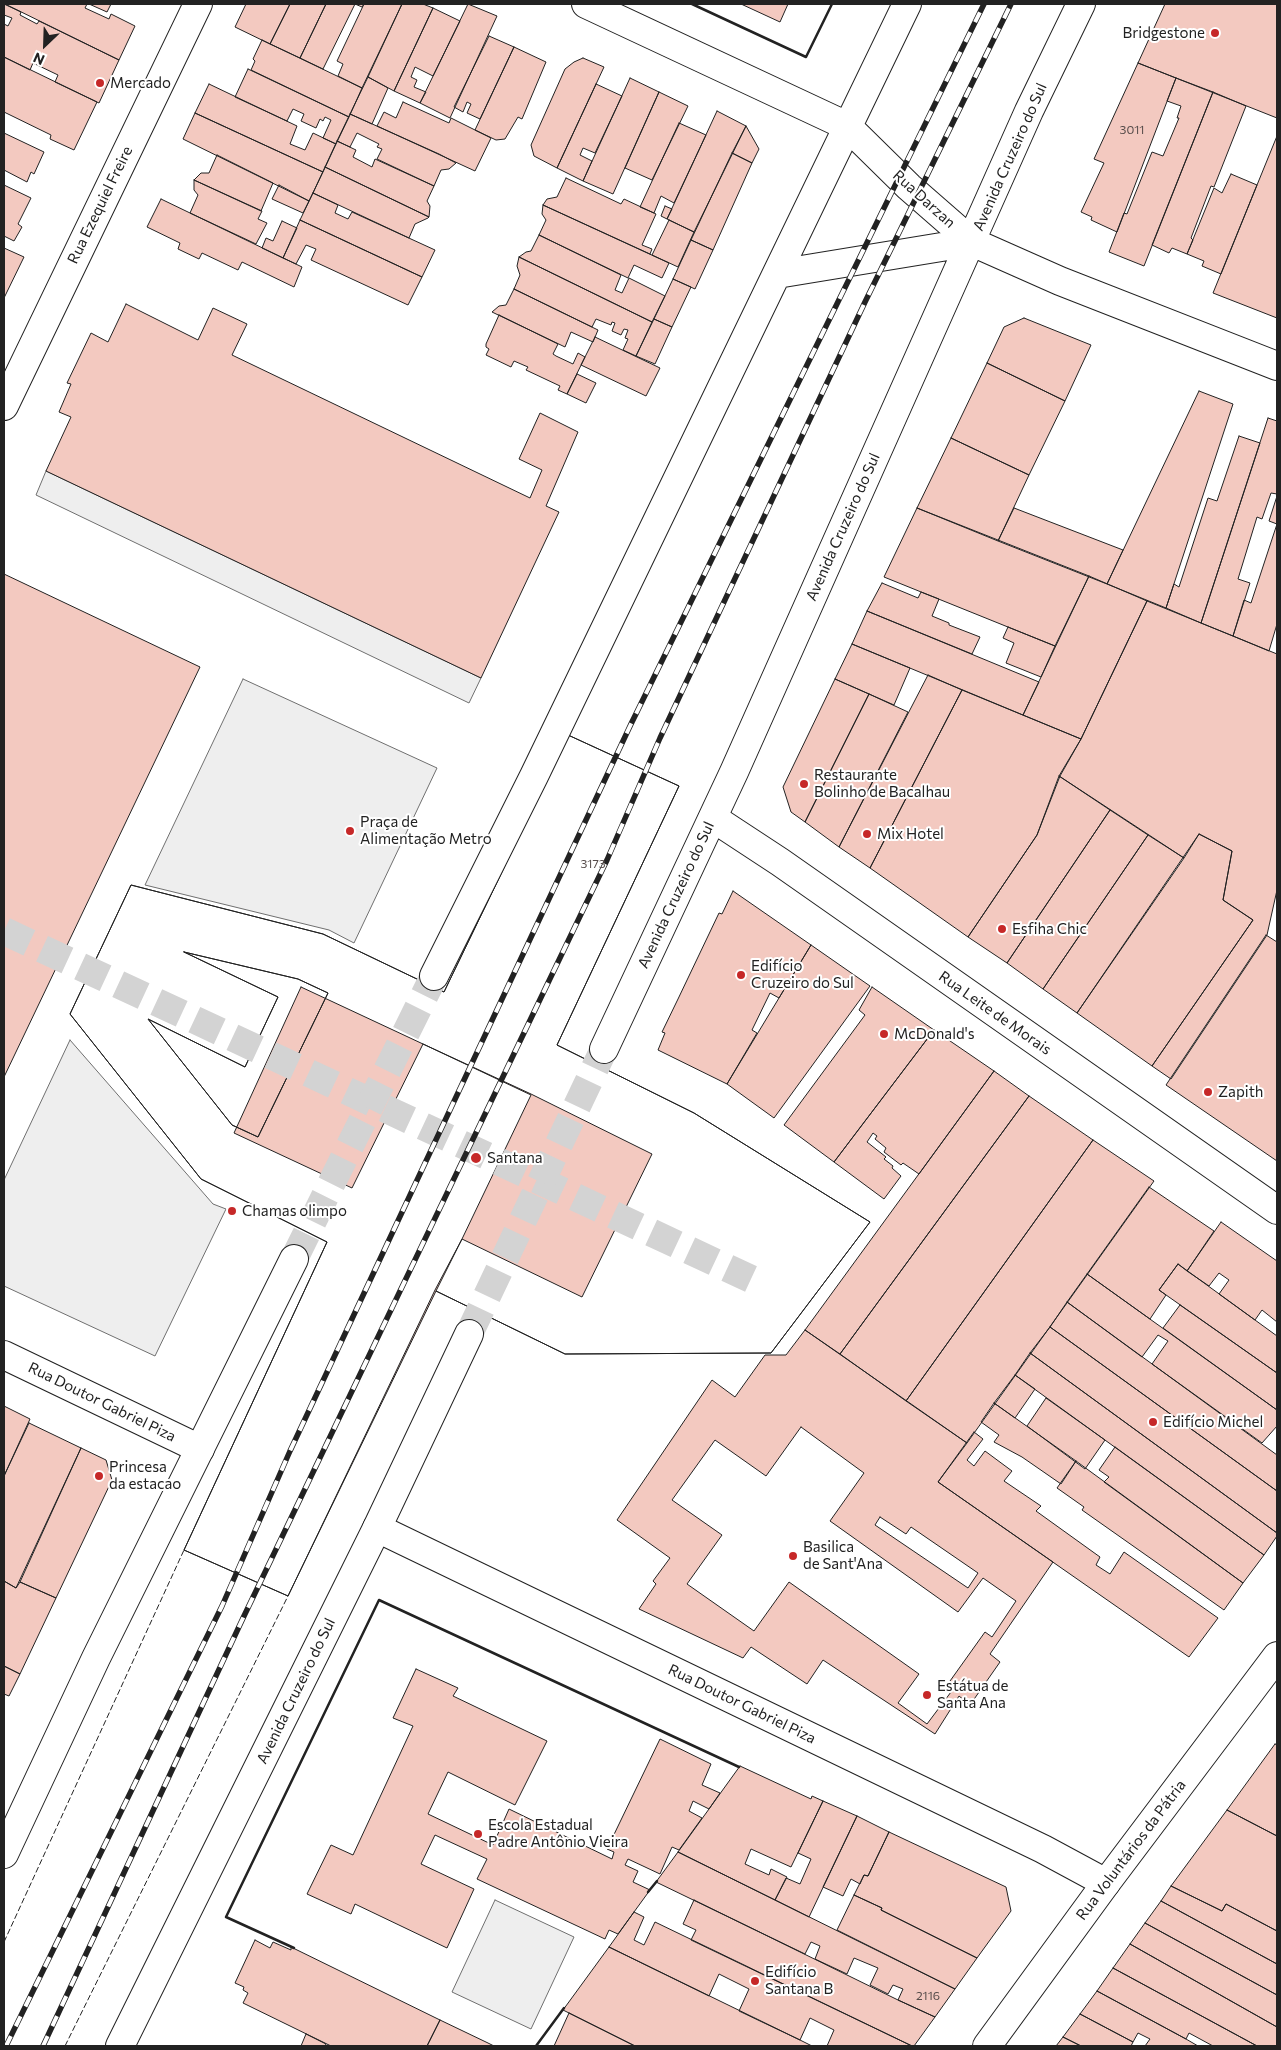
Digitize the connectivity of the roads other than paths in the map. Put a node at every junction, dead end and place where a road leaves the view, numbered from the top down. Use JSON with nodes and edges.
{"nodes":[{"id":1,"x":198,"y":4,"type":"edge"},
{"id":2,"x":586,"y":4,"type":"edge"},
{"id":3,"x":907,"y":4,"type":"edge"},
{"id":4,"x":1081,"y":4,"type":"edge"},
{"id":5,"x":847,"y":126,"type":"junction"},
{"id":6,"x":972,"y":242,"type":"junction"},
{"id":7,"x":777,"y":274,"type":"junction"},
{"id":8,"x":1277,"y":366,"type":"edge"},
{"id":9,"x":4,"y":406,"type":"edge"},
{"id":10,"x":713,"y":818,"type":"junction"},
{"id":11,"x":434,"y":976,"type":"tunnel mouth"},
{"id":12,"x":604,"y":1049,"type":"tunnel mouth"},
{"id":13,"x":1277,"y":1210,"type":"edge"},
{"id":14,"x":294,"y":1259,"type":"tunnel mouth"},
{"id":15,"x":469,"y":1334,"type":"tunnel mouth"},
{"id":16,"x":4,"y":1355,"type":"edge"},
{"id":17,"x":200,"y":1449,"type":"junction"},
{"id":18,"x":377,"y":1528,"type":"junction"},
{"id":19,"x":1277,"y":1656,"type":"edge"},
{"id":20,"x":4,"y":1854,"type":"edge"},
{"id":21,"x":1106,"y":1883,"type":"junction"},
{"id":22,"x":120,"y":2046,"type":"edge"},
{"id":23,"x":987,"y":2046,"type":"edge"}],
"edges":[{"from":1,"to":9,"type":"main road","name":"Rua Ezequiel Freire"},
{"from":2,"to":5,"type":"main road","name":"Rua Darzan"},
{"from":3,"to":5,"type":"main road"},
{"from":4,"to":6,"type":"main road","name":"Avenida Cruzeiro do Sul"},
{"from":5,"to":6,"type":"main road","name":"Rua Darzan"},
{"from":5,"to":7,"type":"main road"},
{"from":6,"to":7,"type":"main road"},
{"from":6,"to":8,"type":"main road","name":"Rua Darzan"},
{"from":6,"to":10,"type":"main road","name":"Avenida Cruzeiro do Sul"},
{"from":7,"to":11,"type":"main road"},
{"from":10,"to":12,"type":"main road","name":"Avenida Cruzeiro do Sul"},
{"from":10,"to":13,"type":"main road","name":"Rua Leite de Morais"},
{"from":14,"to":17,"type":"main road"},
{"from":15,"to":18,"type":"main road","name":"Avenida Cruzeiro do Sul"},
{"from":16,"to":17,"type":"main road","name":"Rua Doutor Gabriel Piza"},
{"from":17,"to":20,"type":"main road"},
{"from":18,"to":21,"type":"main road","name":"Rua Doutor Gabriel Piza"},
{"from":18,"to":22,"type":"main road","name":"Avenida Cruzeiro do Sul"},
{"from":19,"to":21,"type":"main road","name":"Rua Voluntários da Pátria"},
{"from":21,"to":23,"type":"main road","name":"Rua Voluntários da Pátria"}]}
